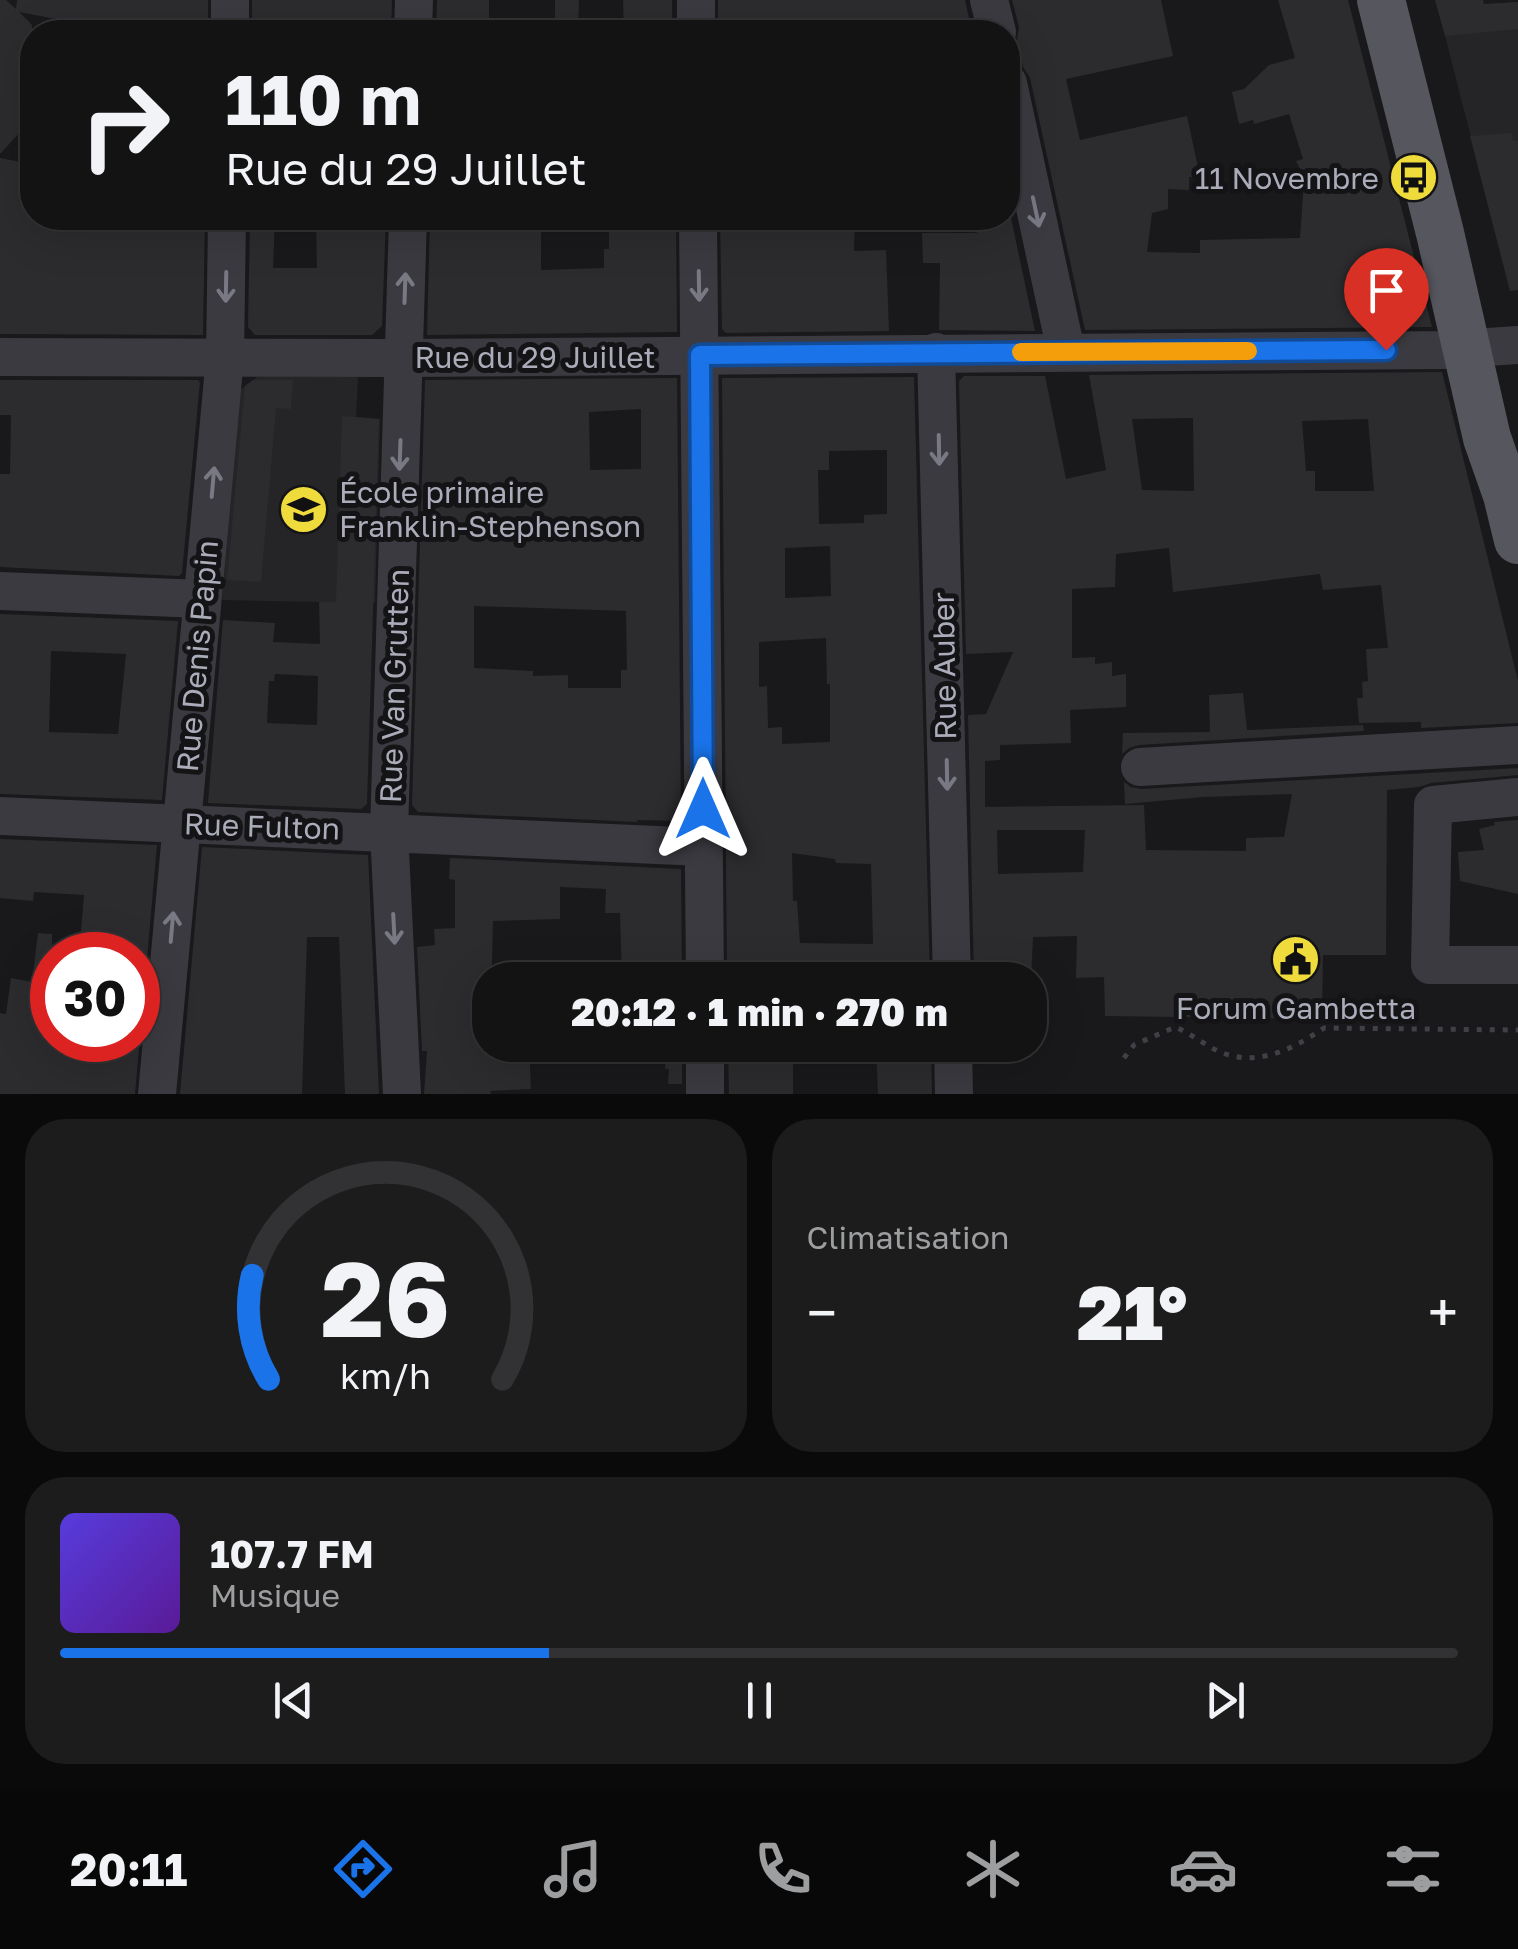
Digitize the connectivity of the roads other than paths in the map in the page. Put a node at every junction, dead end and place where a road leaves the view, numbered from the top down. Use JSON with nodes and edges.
{"nodes":[{"id":1,"x":1381,"y":0,"type":"edge"},
{"id":2,"x":1400,"y":0,"type":"edge"},
{"id":3,"x":1020,"y":138,"type":"edge"},
{"id":4,"x":227,"y":230,"type":"edge"},
{"id":5,"x":408,"y":230,"type":"edge"},
{"id":6,"x":698,"y":230,"type":"edge"},
{"id":7,"x":1491,"y":347,"type":"edge"},
{"id":8,"x":1066,"y":351,"type":"junction"},
{"id":9,"x":936,"y":352,"type":"junction"},
{"id":10,"x":700,"y":355,"type":"junction"},
{"id":11,"x":226,"y":356,"type":"junction"},
{"id":12,"x":0,"y":358,"type":"edge"},
{"id":13,"x":404,"y":358,"type":"junction"},
{"id":14,"x":1518,"y":461,"type":"edge"},
{"id":15,"x":1518,"y":540,"type":"edge"},
{"id":16,"x":0,"y":591,"type":"edge"},
{"id":17,"x":202,"y":600,"type":"junction"},
{"id":18,"x":1518,"y":745,"type":"edge"},
{"id":19,"x":1140,"y":767,"type":"dead end"},
{"id":20,"x":1518,"y":797,"type":"edge"},
{"id":21,"x":0,"y":816,"type":"edge"},
{"id":22,"x":182,"y":823,"type":"junction"},
{"id":23,"x":389,"y":831,"type":"junction"},
{"id":24,"x":704,"y":846,"type":"junction"},
{"id":25,"x":704,"y":962,"type":"edge"},
{"id":26,"x":952,"y":962,"type":"edge"},
{"id":27,"x":1518,"y":965,"type":"edge"},
{"id":28,"x":705,"y":1062,"type":"edge"},
{"id":29,"x":953,"y":1062,"type":"edge"},
{"id":30,"x":157,"y":1094,"type":"edge"},
{"id":31,"x":402,"y":1094,"type":"edge"},
{"id":32,"x":706,"y":1094,"type":"edge"},
{"id":33,"x":954,"y":1094,"type":"edge"}],
"edges":[{"from":1,"to":7,"type":"main road"},
{"from":2,"to":7,"type":"main road"},
{"from":3,"to":8,"type":"street","one_way":true},
{"from":4,"to":11,"type":"street","name":"Rue Denis Papin","one_way":true},
{"from":13,"to":5,"type":"street","name":"Rue Van Grutten","one_way":true},
{"from":6,"to":10,"type":"street","one_way":true},
{"from":7,"to":8,"type":"street","name":"Rue du 29 Juillet"},
{"from":7,"to":14,"type":"main road"},
{"from":7,"to":15,"type":"main road"},
{"from":8,"to":9,"type":"street","name":"Rue du 29 Juillet"},
{"from":9,"to":10,"type":"street","name":"Rue du 29 Juillet"},
{"from":9,"to":26,"type":"street","name":"Rue Auber","one_way":true},
{"from":10,"to":13,"type":"street","name":"Rue du 29 Juillet"},
{"from":10,"to":24,"type":"street"},
{"from":11,"to":12,"type":"street","name":"Rue du 29 Juillet"},
{"from":11,"to":13,"type":"street","name":"Rue du 29 Juillet"},
{"from":17,"to":11,"type":"street","name":"Rue Denis Papin","one_way":true},
{"from":13,"to":23,"type":"street","name":"Rue Van Grutten","one_way":true},
{"from":16,"to":17,"type":"street"},
{"from":17,"to":22,"type":"street","name":"Rue Denis Papin"},
{"from":18,"to":19,"type":"street"},
{"from":20,"to":27,"type":"street"},
{"from":21,"to":22,"type":"street","name":"Rue Fulton"},
{"from":22,"to":23,"type":"street","name":"Rue Fulton"},
{"from":30,"to":22,"type":"street","name":"Rue Denis Papin","one_way":true},
{"from":23,"to":24,"type":"street","name":"Rue Fulton"},
{"from":23,"to":31,"type":"street","name":"Rue Van Grutten","one_way":true},
{"from":24,"to":25,"type":"street"},
{"from":28,"to":32,"type":"street"},
{"from":29,"to":33,"type":"street"}]}
